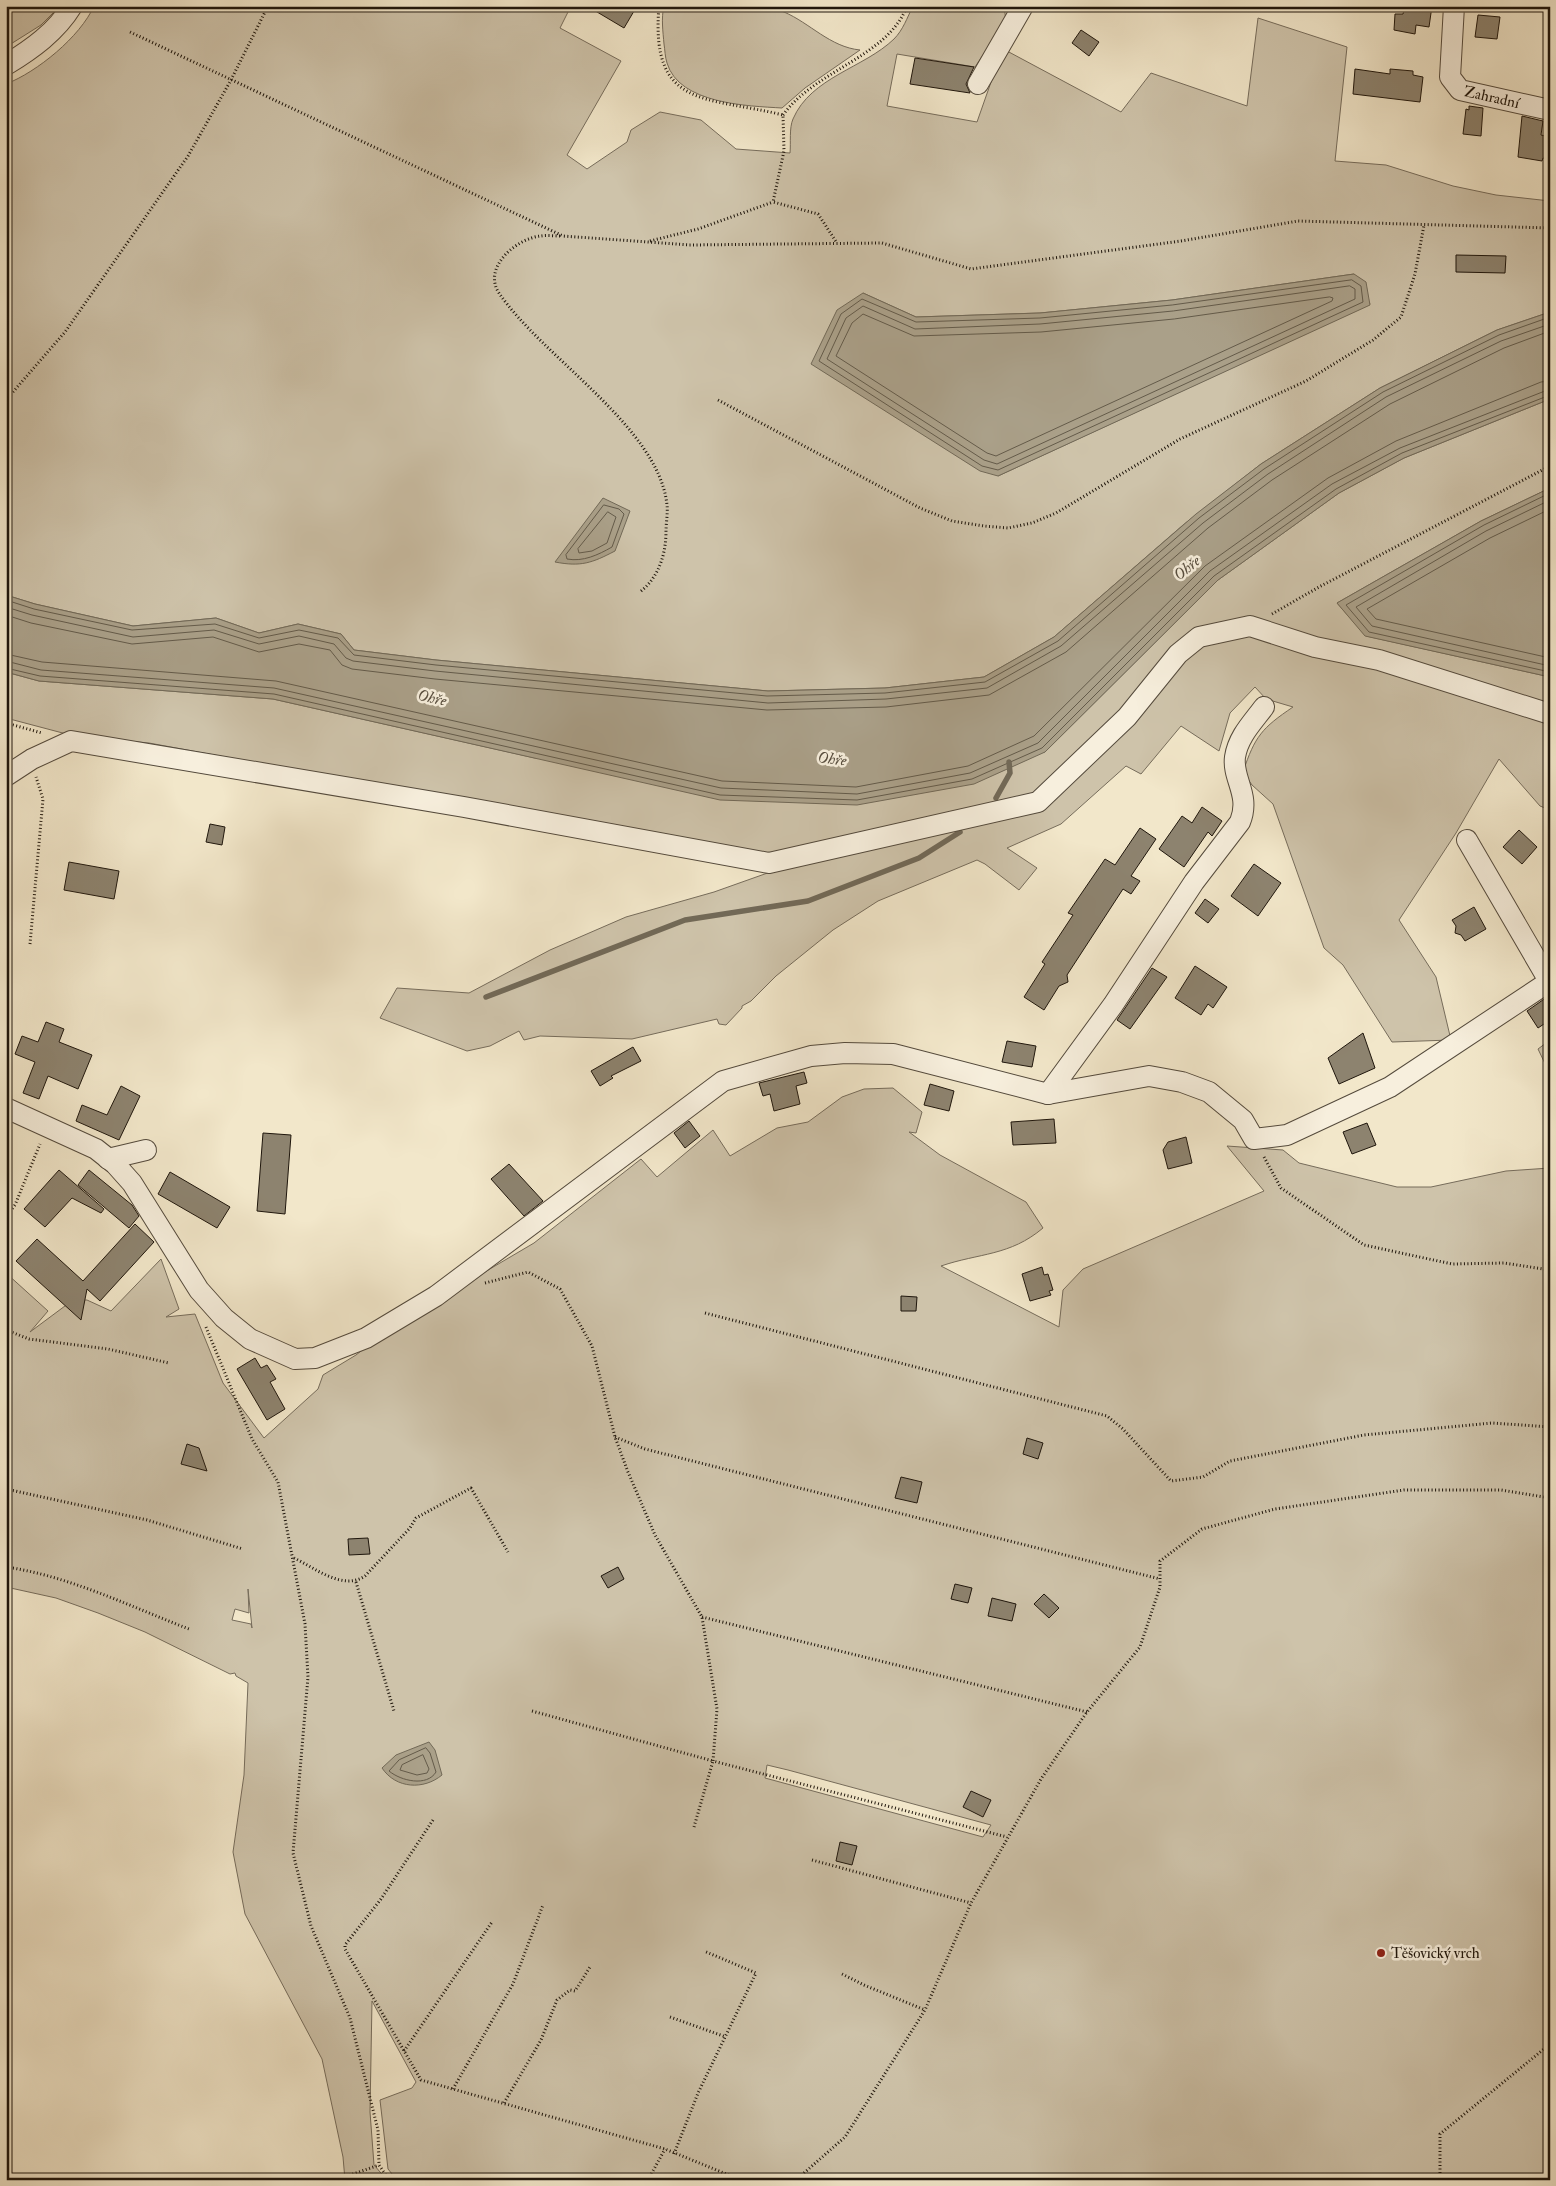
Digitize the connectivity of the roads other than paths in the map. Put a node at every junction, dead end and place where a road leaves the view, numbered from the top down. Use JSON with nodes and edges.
{"nodes":[{"id":1,"x":72,"y":6,"type":"edge"},
{"id":2,"x":1023,"y":6,"type":"edge"},
{"id":3,"x":1454,"y":6,"type":"edge"},
{"id":4,"x":6,"y":65,"type":"edge"},
{"id":5,"x":978,"y":84,"type":"dead end"},
{"id":6,"x":1550,"y":110,"type":"edge"},
{"id":7,"x":1264,"y":707,"type":"dead end"},
{"id":8,"x":1550,"y":714,"type":"edge"},
{"id":9,"x":6,"y":776,"type":"edge"},
{"id":10,"x":1467,"y":840,"type":"dead end"},
{"id":11,"x":1549,"y":981,"type":"edge"},
{"id":12,"x":1048,"y":1094,"type":"junction"},
{"id":13,"x":6,"y":1108,"type":"edge"},
{"id":14,"x":146,"y":1150,"type":"dead end"},
{"id":15,"x":108,"y":1158,"type":"junction"}],
"edges":[{"from":1,"to":4,"type":"street"},
{"from":2,"to":5,"type":"street"},
{"from":3,"to":6,"type":"street","name":"Zahradní"},
{"from":7,"to":12,"type":"street"},
{"from":8,"to":9,"type":"street"},
{"from":10,"to":11,"type":"street"},
{"from":11,"to":12,"type":"street"},
{"from":12,"to":15,"type":"street"},
{"from":13,"to":15,"type":"street"},
{"from":14,"to":15,"type":"street"}]}
